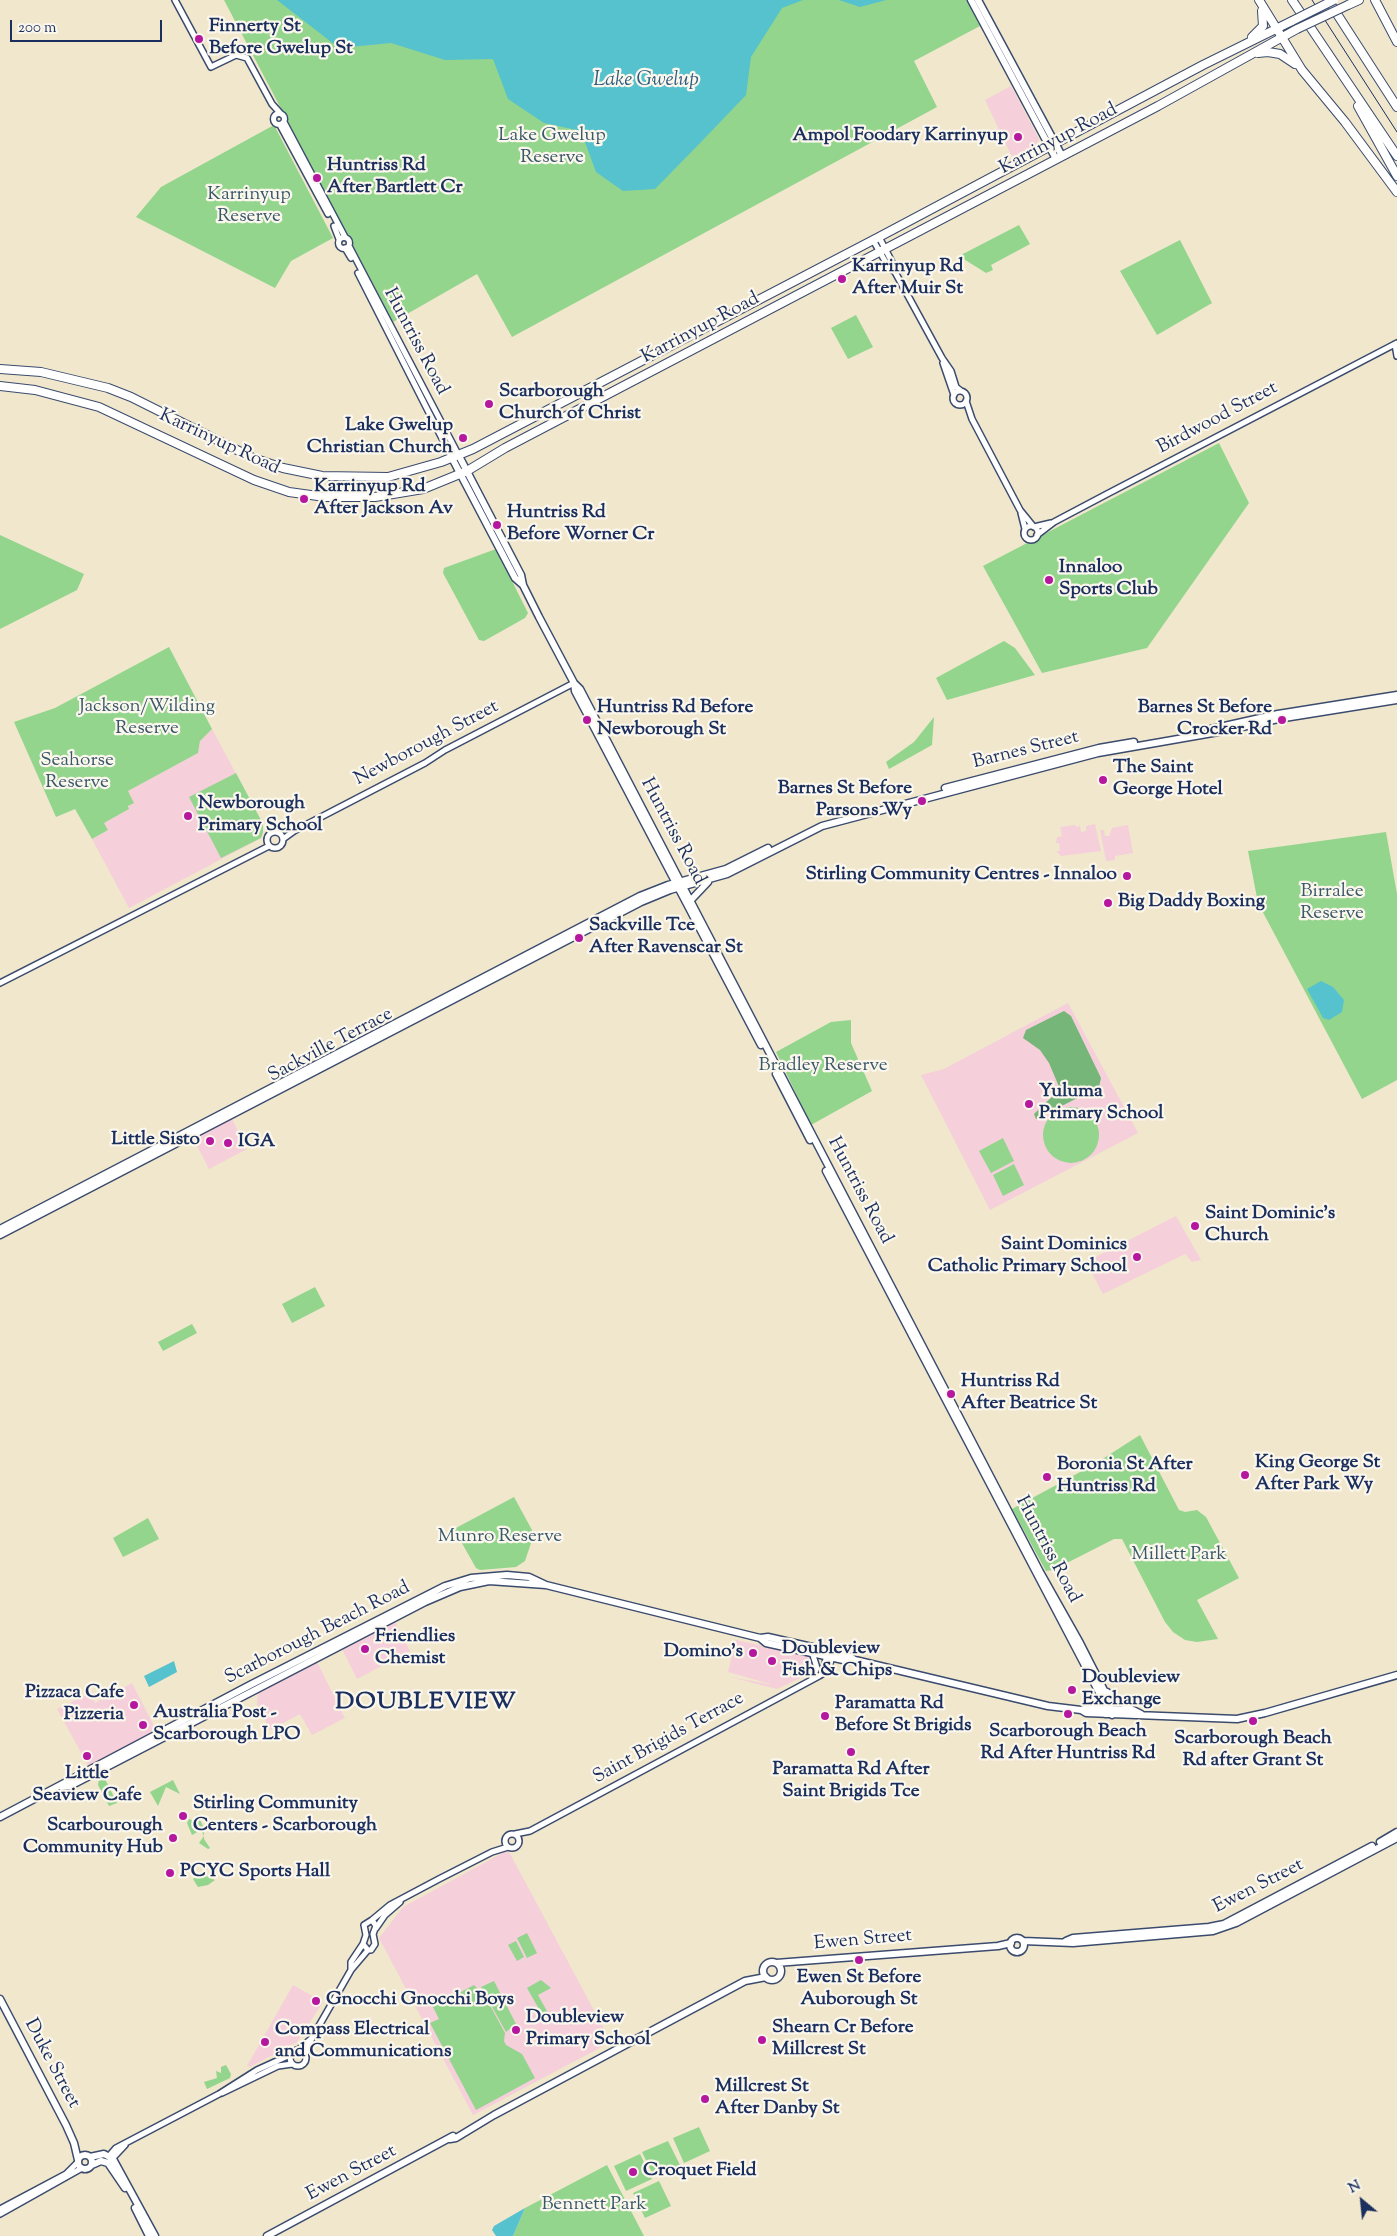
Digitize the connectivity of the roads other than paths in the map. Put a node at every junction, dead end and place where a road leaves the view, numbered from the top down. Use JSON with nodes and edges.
{"nodes":[{"id":1,"x":175,"y":0,"type":"edge"},
{"id":2,"x":972,"y":0,"type":"edge"},
{"id":3,"x":978,"y":0,"type":"edge"},
{"id":4,"x":1258,"y":0,"type":"edge"},
{"id":5,"x":1292,"y":0,"type":"edge"},
{"id":6,"x":1328,"y":0,"type":"edge"},
{"id":7,"x":1334,"y":0,"type":"edge"},
{"id":8,"x":1359,"y":0,"type":"edge"},
{"id":9,"x":1375,"y":0,"type":"edge"},
{"id":10,"x":1382,"y":0,"type":"edge"},
{"id":11,"x":1385,"y":17,"type":"junction"},
{"id":12,"x":1276,"y":30,"type":"junction"},
{"id":13,"x":1281,"y":38,"type":"junction"},
{"id":14,"x":1397,"y":42,"type":"edge"},
{"id":15,"x":1229,"y":52,"type":"junction"},
{"id":16,"x":1252,"y":54,"type":"junction"},
{"id":17,"x":1202,"y":65,"type":"junction"},
{"id":18,"x":1302,"y":70,"type":"junction"},
{"id":19,"x":1210,"y":79,"type":"junction"},
{"id":20,"x":1348,"y":86,"type":"junction"},
{"id":21,"x":1397,"y":107,"type":"edge"},
{"id":22,"x":278,"y":115,"type":"junction"},
{"id":23,"x":282,"y":123,"type":"junction"},
{"id":24,"x":1052,"y":144,"type":"junction"},
{"id":25,"x":1397,"y":156,"type":"edge"},
{"id":26,"x":1059,"y":158,"type":"junction"},
{"id":27,"x":1397,"y":176,"type":"edge"},
{"id":28,"x":1397,"y":192,"type":"edge"},
{"id":29,"x":342,"y":238,"type":"junction"},
{"id":30,"x":876,"y":239,"type":"junction"},
{"id":31,"x":347,"y":247,"type":"junction"},
{"id":32,"x":883,"y":251,"type":"junction"},
{"id":33,"x":1396,"y":343,"type":"edge"},
{"id":34,"x":1397,"y":356,"type":"edge"},
{"id":35,"x":942,"y":358,"type":"junction"},
{"id":36,"x":0,"y":369,"type":"edge"},
{"id":37,"x":0,"y":386,"type":"edge"},
{"id":38,"x":590,"y":388,"type":"junction"},
{"id":39,"x":961,"y":391,"type":"junction"},
{"id":40,"x":954,"y":395,"type":"junction"},
{"id":41,"x":597,"y":402,"type":"junction"},
{"id":42,"x":966,"y":402,"type":"junction"},
{"id":43,"x":959,"y":405,"type":"junction"},
{"id":44,"x":972,"y":419,"type":"junction"},
{"id":45,"x":456,"y":457,"type":"junction"},
{"id":46,"x":464,"y":473,"type":"junction"},
{"id":47,"x":1020,"y":510,"type":"junction"},
{"id":48,"x":1054,"y":522,"type":"junction"},
{"id":49,"x":1034,"y":527,"type":"junction"},
{"id":50,"x":1025,"y":529,"type":"junction"},
{"id":51,"x":1037,"y":534,"type":"junction"},
{"id":52,"x":574,"y":683,"type":"junction"},
{"id":53,"x":1397,"y":696,"type":"edge"},
{"id":54,"x":1397,"y":700,"type":"edge"},
{"id":55,"x":294,"y":831,"type":"junction"},
{"id":56,"x":280,"y":833,"type":"junction"},
{"id":57,"x":283,"y":839,"type":"junction"},
{"id":58,"x":267,"y":844,"type":"junction"},
{"id":59,"x":710,"y":880,"type":"junction"},
{"id":60,"x":680,"y":885,"type":"junction"},
{"id":61,"x":691,"y":900,"type":"junction"},
{"id":62,"x":0,"y":983,"type":"edge"},
{"id":63,"x":0,"y":1229,"type":"edge"},
{"id":64,"x":0,"y":1235,"type":"edge"},
{"id":65,"x":760,"y":1638,"type":"junction"},
{"id":66,"x":812,"y":1652,"type":"junction"},
{"id":67,"x":830,"y":1654,"type":"junction"},
{"id":68,"x":1397,"y":1675,"type":"edge"},
{"id":69,"x":810,"y":1680,"type":"junction"},
{"id":70,"x":1104,"y":1690,"type":"junction"},
{"id":71,"x":1133,"y":1710,"type":"junction"},
{"id":72,"x":1109,"y":1712,"type":"junction"},
{"id":73,"x":1141,"y":1714,"type":"junction"},
{"id":74,"x":0,"y":1818,"type":"edge"},
{"id":75,"x":530,"y":1831,"type":"junction"},
{"id":76,"x":1397,"y":1832,"type":"edge"},
{"id":77,"x":515,"y":1834,"type":"junction"},
{"id":78,"x":1397,"y":1838,"type":"edge"},
{"id":79,"x":505,"y":1841,"type":"junction"},
{"id":80,"x":519,"y":1842,"type":"junction"},
{"id":81,"x":508,"y":1847,"type":"junction"},
{"id":82,"x":492,"y":1852,"type":"junction"},
{"id":83,"x":400,"y":1901,"type":"junction"},
{"id":84,"x":372,"y":1920,"type":"junction"},
{"id":85,"x":376,"y":1929,"type":"junction"},
{"id":86,"x":1066,"y":1942,"type":"junction"},
{"id":87,"x":363,"y":1944,"type":"junction"},
{"id":88,"x":1024,"y":1944,"type":"junction"},
{"id":89,"x":1011,"y":1946,"type":"junction"},
{"id":90,"x":368,"y":1950,"type":"junction"},
{"id":91,"x":790,"y":1962,"type":"junction"},
{"id":92,"x":776,"y":1964,"type":"junction"},
{"id":93,"x":351,"y":1970,"type":"junction"},
{"id":94,"x":781,"y":1970,"type":"junction"},
{"id":95,"x":764,"y":1974,"type":"junction"},
{"id":96,"x":0,"y":1999,"type":"edge"},
{"id":97,"x":312,"y":2038,"type":"junction"},
{"id":98,"x":298,"y":2050,"type":"junction"},
{"id":99,"x":305,"y":2054,"type":"junction"},
{"id":100,"x":290,"y":2055,"type":"junction"},
{"id":101,"x":292,"y":2064,"type":"junction"},
{"id":102,"x":219,"y":2094,"type":"junction"},
{"id":103,"x":74,"y":2143,"type":"junction"},
{"id":104,"x":88,"y":2156,"type":"junction"},
{"id":105,"x":110,"y":2159,"type":"junction"},
{"id":106,"x":79,"y":2164,"type":"junction"},
{"id":107,"x":92,"y":2165,"type":"junction"},
{"id":108,"x":0,"y":2209,"type":"edge"},
{"id":109,"x":0,"y":2214,"type":"edge"},
{"id":110,"x":149,"y":2236,"type":"edge"},
{"id":111,"x":155,"y":2236,"type":"edge"},
{"id":112,"x":267,"y":2236,"type":"edge"}],
"edges":[{"from":1,"to":22,"type":"street","name":"Huntriss Road"},
{"from":2,"to":24,"type":"main road"},
{"from":3,"to":24,"type":"main road"},
{"from":4,"to":12,"type":"highway"},
{"from":4,"to":15,"type":"highway"},
{"from":5,"to":20,"type":"highway"},
{"from":6,"to":21,"type":"highway"},
{"from":7,"to":12,"type":"highway","name":"Karrinyup Road","bridge":true},
{"from":8,"to":13,"type":"highway","name":"Karrinyup Road","bridge":true},
{"from":9,"to":11,"type":"highway"},
{"from":10,"to":11,"type":"highway"},
{"from":11,"to":14,"type":"highway"},
{"from":12,"to":13,"type":"highway"},
{"from":12,"to":15,"type":"highway","name":"Karrinyup Road"},
{"from":13,"to":16,"type":"highway","name":"Karrinyup Road"},
{"from":13,"to":18,"type":"highway"},
{"from":15,"to":17,"type":"highway","name":"Karrinyup Road"},
{"from":16,"to":18,"type":"highway"},
{"from":16,"to":19,"type":"highway","name":"Karrinyup Road"},
{"from":17,"to":19,"type":"highway"},
{"from":17,"to":24,"type":"highway","name":"Karrinyup Road"},
{"from":18,"to":28,"type":"highway"},
{"from":19,"to":26,"type":"highway","name":"Karrinyup Road"},
{"from":20,"to":25,"type":"highway"},
{"from":20,"to":27,"type":"highway"},
{"from":22,"to":23,"type":"street","name":"Huntriss Road"},
{"from":22,"to":23,"type":"street","name":"Huntriss Road"},
{"from":23,"to":29,"type":"street","name":"Huntriss Road"},
{"from":24,"to":26,"type":"main road"},
{"from":24,"to":30,"type":"highway","name":"Karrinyup Road"},
{"from":26,"to":32,"type":"highway","name":"Karrinyup Road"},
{"from":29,"to":31,"type":"street","name":"Huntriss Road"},
{"from":29,"to":31,"type":"street","name":"Huntriss Road"},
{"from":30,"to":32,"type":"street"},
{"from":30,"to":38,"type":"highway","name":"Karrinyup Road"},
{"from":31,"to":45,"type":"street","name":"Huntriss Road"},
{"from":32,"to":35,"type":"street"},
{"from":32,"to":41,"type":"highway","name":"Karrinyup Road"},
{"from":33,"to":34,"type":"street"},
{"from":33,"to":48,"type":"street","name":"Birdwood Street"},
{"from":35,"to":39,"type":"street"},
{"from":35,"to":40,"type":"street"},
{"from":36,"to":45,"type":"highway","name":"Karrinyup Road"},
{"from":37,"to":46,"type":"highway","name":"Karrinyup Road"},
{"from":38,"to":41,"type":"highway"},
{"from":38,"to":45,"type":"highway","name":"Karrinyup Road"},
{"from":39,"to":40,"type":"street"},
{"from":39,"to":42,"type":"street"},
{"from":40,"to":43,"type":"street"},
{"from":41,"to":46,"type":"highway","name":"Karrinyup Road"},
{"from":42,"to":43,"type":"street"},
{"from":42,"to":44,"type":"street"},
{"from":43,"to":44,"type":"street"},
{"from":44,"to":47,"type":"street"},
{"from":45,"to":46,"type":"main road","name":"Huntriss Road"},
{"from":46,"to":52,"type":"main road","name":"Huntriss Road"},
{"from":47,"to":49,"type":"street"},
{"from":47,"to":50,"type":"street"},
{"from":48,"to":49,"type":"street","name":"Birdwood Street"},
{"from":48,"to":51,"type":"street","name":"Birdwood Street"},
{"from":49,"to":50,"type":"street"},
{"from":49,"to":51,"type":"street"},
{"from":50,"to":51,"type":"street"},
{"from":52,"to":55,"type":"street","name":"Newborough Street"},
{"from":52,"to":60,"type":"main road","name":"Huntriss Road"},
{"from":53,"to":60,"type":"main road","name":"Barnes Street"},
{"from":54,"to":59,"type":"main road","name":"Barnes Street"},
{"from":55,"to":56,"type":"street","name":"Newborough Street"},
{"from":55,"to":57,"type":"street","name":"Newborough Street"},
{"from":56,"to":57,"type":"street"},
{"from":56,"to":58,"type":"street","name":"Newborough Street"},
{"from":57,"to":58,"type":"street","name":"Newborough Street"},
{"from":58,"to":62,"type":"street","name":"Newborough Street"},
{"from":59,"to":60,"type":"main road","name":"Barnes Street"},
{"from":59,"to":61,"type":"main road"},
{"from":60,"to":61,"type":"main road","name":"Huntriss Road"},
{"from":60,"to":63,"type":"main road","name":"Sackville Terrace"},
{"from":60,"to":64,"type":"main road","name":"Sackville Terrace"},
{"from":60,"to":72,"type":"main road","name":"Huntriss Road"},
{"from":61,"to":70,"type":"main road","name":"Huntriss Road"},
{"from":65,"to":66,"type":"main road","name":"Scarborough Beach Road"},
{"from":65,"to":67,"type":"main road","name":"Scarborough Beach Road"},
{"from":65,"to":74,"type":"main road","name":"Scarborough Beach Road"},
{"from":66,"to":67,"type":"main road","name":"Scarborough Beach Road"},
{"from":66,"to":69,"type":"street"},
{"from":67,"to":69,"type":"street","name":"Saint Brigids Terrace"},
{"from":67,"to":72,"type":"main road","name":"Scarborough Beach Road"},
{"from":68,"to":73,"type":"main road","name":"Scarborough Beach Road"},
{"from":69,"to":75,"type":"street","name":"Saint Brigids Terrace"},
{"from":70,"to":71,"type":"main road"},
{"from":70,"to":72,"type":"main road","name":"Huntriss Road"},
{"from":71,"to":72,"type":"main road","name":"Scarborough Beach Road"},
{"from":71,"to":73,"type":"main road","name":"Scarborough Beach Road"},
{"from":72,"to":73,"type":"main road","name":"Scarborough Beach Road"},
{"from":75,"to":77,"type":"street","name":"Saint Brigids Terrace"},
{"from":75,"to":80,"type":"street","name":"Saint Brigids Terrace"},
{"from":76,"to":86,"type":"main road","name":"Ewen Street"},
{"from":77,"to":79,"type":"street"},
{"from":77,"to":80,"type":"street"},
{"from":78,"to":86,"type":"main road","name":"Ewen Street"},
{"from":79,"to":81,"type":"street"},
{"from":79,"to":82,"type":"street"},
{"from":80,"to":81,"type":"street"},
{"from":81,"to":82,"type":"street"},
{"from":82,"to":83,"type":"street"},
{"from":83,"to":84,"type":"street"},
{"from":83,"to":85,"type":"street"},
{"from":84,"to":85,"type":"street"},
{"from":84,"to":87,"type":"street"},
{"from":85,"to":90,"type":"street"},
{"from":86,"to":88,"type":"main road","name":"Ewen Street"},
{"from":87,"to":90,"type":"street"},
{"from":87,"to":93,"type":"street"},
{"from":88,"to":89,"type":"main road","name":"Ewen Street"},
{"from":88,"to":89,"type":"main road","name":"Ewen Street"},
{"from":89,"to":91,"type":"main road","name":"Ewen Street"},
{"from":90,"to":93,"type":"street"},
{"from":91,"to":92,"type":"main road","name":"Ewen Street"},
{"from":91,"to":94,"type":"main road","name":"Ewen Street"},
{"from":92,"to":94,"type":"main road"},
{"from":92,"to":95,"type":"main road","name":"Ewen Street"},
{"from":93,"to":97,"type":"street"},
{"from":94,"to":95,"type":"main road","name":"Ewen Street"},
{"from":95,"to":112,"type":"main road","name":"Ewen Street"},
{"from":96,"to":103,"type":"main road","name":"Duke Street"},
{"from":97,"to":98,"type":"street"},
{"from":97,"to":99,"type":"street"},
{"from":98,"to":99,"type":"street"},
{"from":98,"to":100,"type":"street"},
{"from":99,"to":101,"type":"street"},
{"from":100,"to":101,"type":"street"},
{"from":100,"to":102,"type":"street"},
{"from":101,"to":102,"type":"street"},
{"from":102,"to":105,"type":"street"},
{"from":103,"to":104,"type":"main road","name":"Duke Street"},
{"from":103,"to":106,"type":"main road","name":"Duke Street"},
{"from":104,"to":105,"type":"main road"},
{"from":104,"to":106,"type":"main road"},
{"from":104,"to":107,"type":"main road"},
{"from":105,"to":107,"type":"main road"},
{"from":105,"to":110,"type":"main road"},
{"from":105,"to":111,"type":"main road"},
{"from":106,"to":107,"type":"main road"},
{"from":106,"to":108,"type":"street"},
{"from":106,"to":109,"type":"street"}]}
